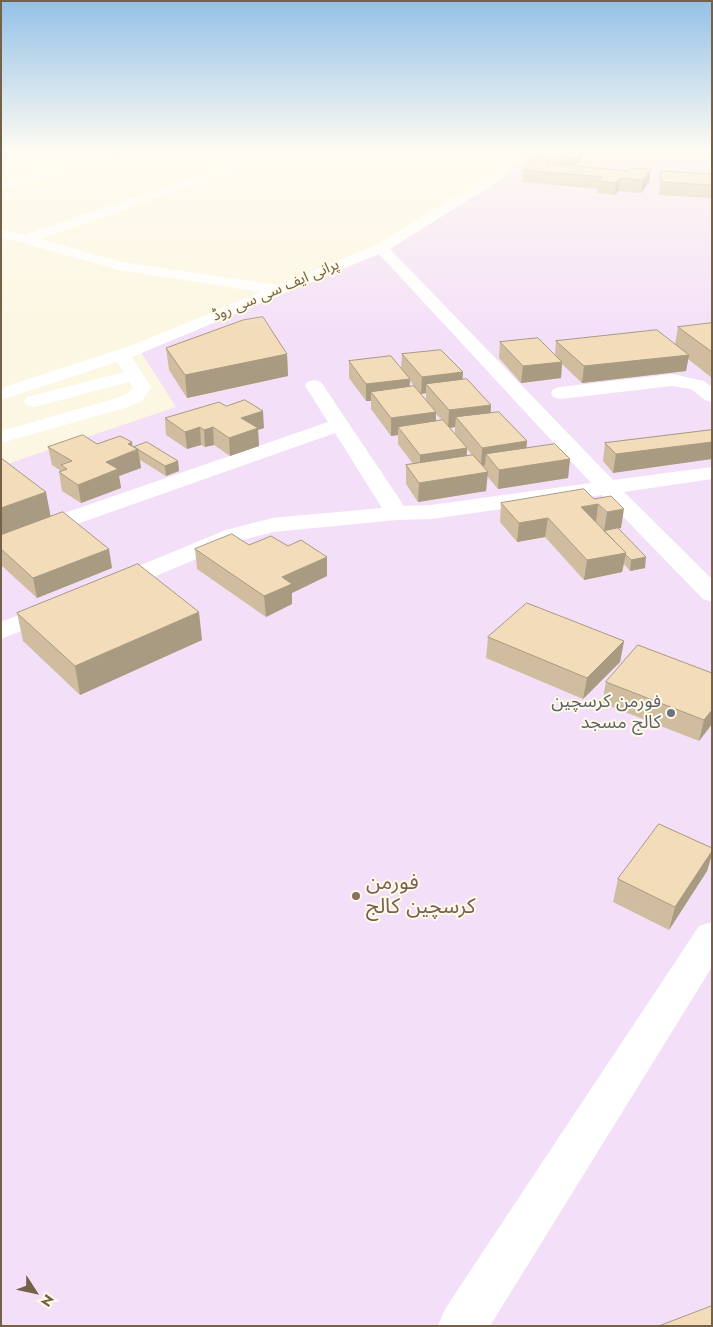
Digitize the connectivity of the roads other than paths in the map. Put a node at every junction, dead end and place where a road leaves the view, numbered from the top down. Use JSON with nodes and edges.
{"nodes":[{"id":1,"x":108,"y":211,"type":"edge"},
{"id":2,"x":441,"y":211,"type":"edge"},
{"id":3,"x":1,"y":233,"type":"edge"},
{"id":4,"x":24,"y":240,"type":"junction"},
{"id":5,"x":381,"y":248,"type":"junction"},
{"id":6,"x":278,"y":290,"type":"junction"},
{"id":7,"x":122,"y":355,"type":"junction"},
{"id":8,"x":134,"y":375,"type":"junction"},
{"id":9,"x":314,"y":386,"type":"dead end"},
{"id":10,"x":709,"y":391,"type":"edge"},
{"id":11,"x":560,"y":393,"type":"dead end"},
{"id":12,"x":1,"y":394,"type":"edge"},
{"id":13,"x":1,"y":410,"type":"edge"},
{"id":14,"x":338,"y":425,"type":"junction"},
{"id":15,"x":1,"y":437,"type":"edge"},
{"id":16,"x":712,"y":473,"type":"edge"},
{"id":17,"x":607,"y":487,"type":"junction"},
{"id":18,"x":397,"y":513,"type":"junction"},
{"id":19,"x":34,"y":531,"type":"edge"},
{"id":20,"x":712,"y":594,"type":"edge"},
{"id":21,"x":1,"y":631,"type":"edge"},
{"id":22,"x":712,"y":936,"type":"edge"},
{"id":23,"x":462,"y":1326,"type":"edge"}],
"edges":[{"from":1,"to":4,"type":"street"},
{"from":2,"to":5,"type":"street","name":"پرانی ایف سی سی روڈ"},
{"from":3,"to":4,"type":"street"},
{"from":4,"to":6,"type":"street"},
{"from":5,"to":6,"type":"street","name":"پرانی ایف سی سی روڈ"},
{"from":5,"to":17,"type":"street"},
{"from":6,"to":7,"type":"street","name":"پرانی ایف سی سی روڈ"},
{"from":7,"to":8,"type":"street"},
{"from":7,"to":12,"type":"street","name":"پرانی ایف سی سی روڈ"},
{"from":8,"to":13,"type":"street"},
{"from":8,"to":15,"type":"street"},
{"from":9,"to":14,"type":"street"},
{"from":10,"to":11,"type":"street"},
{"from":14,"to":18,"type":"street"},
{"from":14,"to":19,"type":"street"},
{"from":16,"to":17,"type":"street"},
{"from":17,"to":18,"type":"street"},
{"from":17,"to":20,"type":"street"},
{"from":18,"to":21,"type":"street"},
{"from":22,"to":23,"type":"street"}]}
